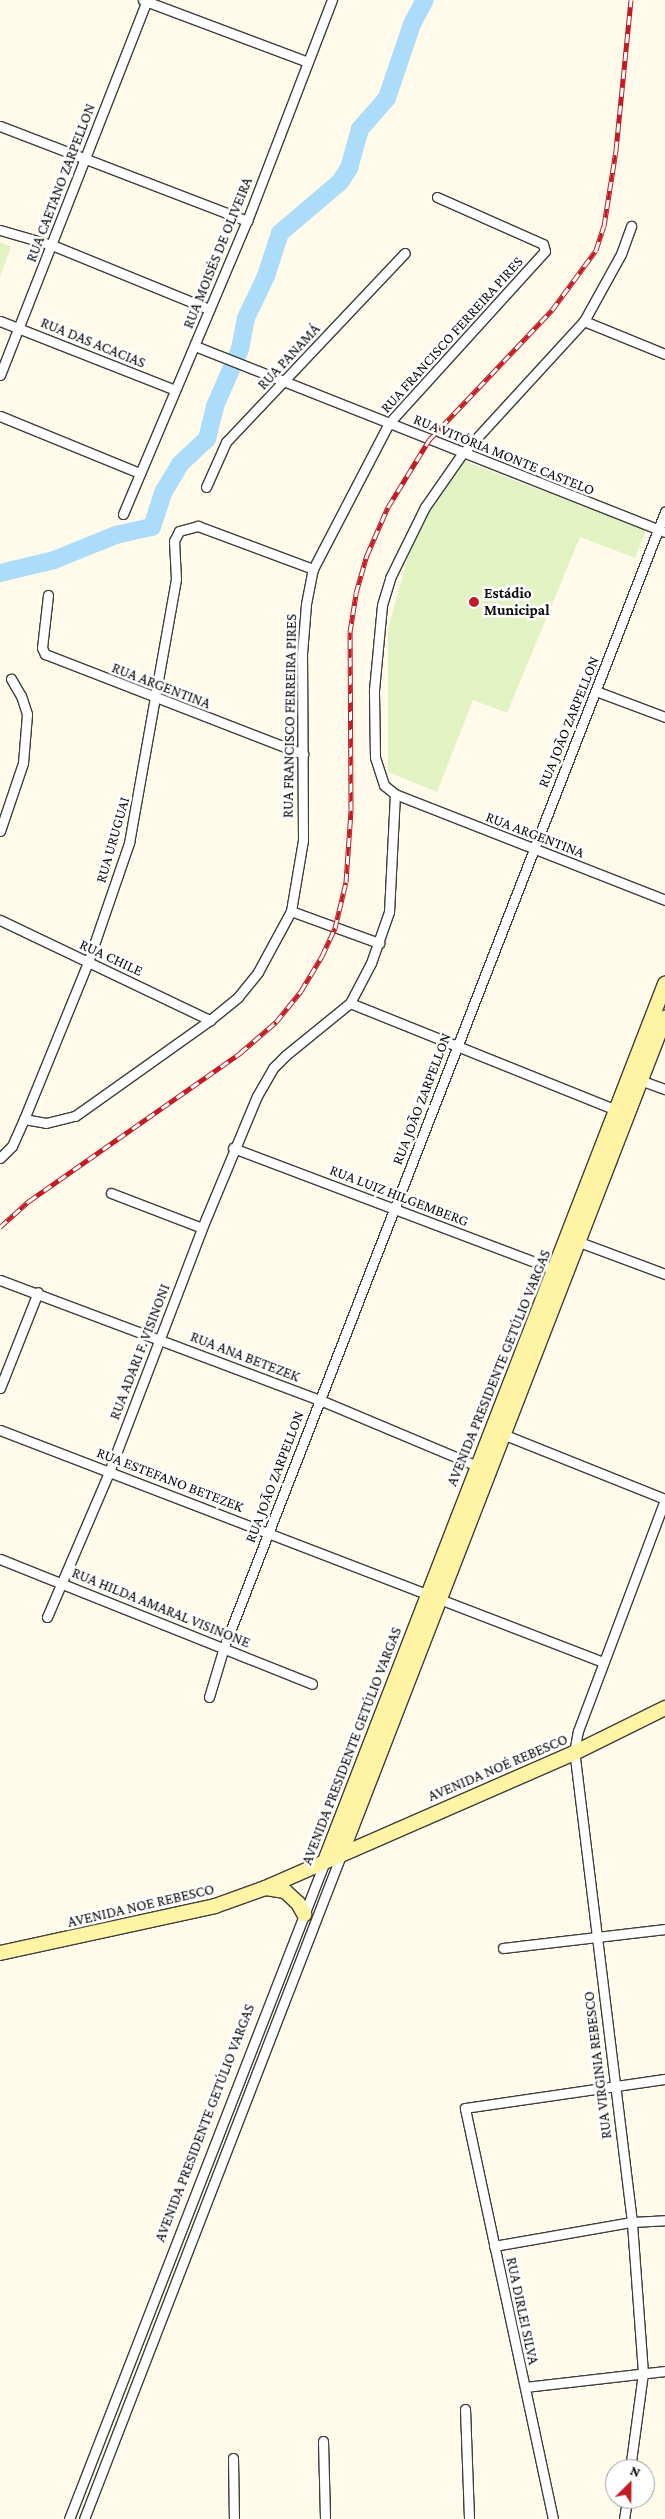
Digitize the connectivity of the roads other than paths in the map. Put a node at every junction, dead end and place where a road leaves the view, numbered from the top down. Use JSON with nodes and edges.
{"nodes":[{"id":1,"x":332,"y":0,"type":"edge"},
{"id":2,"x":146,"y":1,"type":"edge"},
{"id":3,"x":308,"y":62,"type":"junction"},
{"id":4,"x":0,"y":126,"type":"edge"},
{"id":5,"x":86,"y":158,"type":"junction"},
{"id":6,"x":437,"y":197,"type":"dead end"},
{"id":7,"x":247,"y":221,"type":"junction"},
{"id":8,"x":631,"y":226,"type":"dead end"},
{"id":9,"x":0,"y":230,"type":"edge"},
{"id":10,"x":52,"y":245,"type":"junction"},
{"id":11,"x":405,"y":253,"type":"dead end"},
{"id":12,"x":210,"y":309,"type":"junction"},
{"id":13,"x":584,"y":321,"type":"junction"},
{"id":14,"x":0,"y":322,"type":"edge"},
{"id":15,"x":20,"y":329,"type":"junction"},
{"id":16,"x":195,"y":346,"type":"junction"},
{"id":17,"x":665,"y":354,"type":"edge"},
{"id":18,"x":0,"y":375,"type":"edge"},
{"id":19,"x":283,"y":383,"type":"junction"},
{"id":20,"x":175,"y":390,"type":"junction"},
{"id":21,"x":0,"y":416,"type":"edge"},
{"id":22,"x":389,"y":423,"type":"junction"},
{"id":23,"x":462,"y":454,"type":"junction"},
{"id":24,"x":140,"y":473,"type":"junction"},
{"id":25,"x":206,"y":487,"type":"dead end"},
{"id":26,"x":665,"y":512,"type":"edge"},
{"id":27,"x":123,"y":514,"type":"dead end"},
{"id":28,"x":662,"y":531,"type":"edge"},
{"id":29,"x":313,"y":569,"type":"junction"},
{"id":30,"x":48,"y":595,"type":"dead end"},
{"id":31,"x":11,"y":679,"type":"dead end"},
{"id":32,"x":596,"y":691,"type":"junction"},
{"id":33,"x":155,"y":698,"type":"junction"},
{"id":34,"x":665,"y":717,"type":"edge"},
{"id":35,"x":303,"y":754,"type":"junction"},
{"id":36,"x":395,"y":794,"type":"junction"},
{"id":37,"x":0,"y":831,"type":"edge"},
{"id":38,"x":533,"y":849,"type":"junction"},
{"id":39,"x":665,"y":900,"type":"edge"},
{"id":40,"x":291,"y":911,"type":"junction"},
{"id":41,"x":0,"y":920,"type":"edge"},
{"id":42,"x":379,"y":943,"type":"junction"},
{"id":43,"x":88,"y":962,"type":"junction"},
{"id":44,"x":665,"y":984,"type":"edge"},
{"id":45,"x":350,"y":1003,"type":"junction"},
{"id":46,"x":665,"y":1018,"type":"edge"},
{"id":47,"x":210,"y":1020,"type":"junction"},
{"id":48,"x":456,"y":1047,"type":"junction"},
{"id":49,"x":635,"y":1078,"type":"junction"},
{"id":50,"x":665,"y":1089,"type":"edge"},
{"id":51,"x":616,"y":1110,"type":"junction"},
{"id":52,"x":24,"y":1120,"type":"junction"},
{"id":53,"x":234,"y":1148,"type":"junction"},
{"id":54,"x":0,"y":1158,"type":"edge"},
{"id":55,"x":111,"y":1192,"type":"dead end"},
{"id":56,"x":394,"y":1209,"type":"junction"},
{"id":57,"x":202,"y":1228,"type":"junction"},
{"id":58,"x":573,"y":1240,"type":"junction"},
{"id":59,"x":561,"y":1272,"type":"junction"},
{"id":60,"x":665,"y":1274,"type":"edge"},
{"id":61,"x":0,"y":1280,"type":"edge"},
{"id":62,"x":38,"y":1292,"type":"junction"},
{"id":63,"x":160,"y":1339,"type":"junction"},
{"id":64,"x":0,"y":1388,"type":"edge"},
{"id":65,"x":320,"y":1400,"type":"junction"},
{"id":66,"x":0,"y":1430,"type":"edge"},
{"id":67,"x":498,"y":1432,"type":"junction"},
{"id":68,"x":483,"y":1468,"type":"junction"},
{"id":69,"x":109,"y":1472,"type":"junction"},
{"id":70,"x":665,"y":1499,"type":"edge"},
{"id":71,"x":269,"y":1532,"type":"junction"},
{"id":72,"x":0,"y":1559,"type":"edge"},
{"id":73,"x":63,"y":1584,"type":"junction"},
{"id":74,"x":428,"y":1594,"type":"junction"},
{"id":75,"x":442,"y":1599,"type":"junction"},
{"id":76,"x":47,"y":1617,"type":"dead end"},
{"id":77,"x":224,"y":1648,"type":"junction"},
{"id":78,"x":603,"y":1662,"type":"junction"},
{"id":79,"x":312,"y":1684,"type":"dead end"},
{"id":80,"x":209,"y":1698,"type":"dead end"},
{"id":81,"x":665,"y":1708,"type":"edge"},
{"id":82,"x":574,"y":1753,"type":"junction"},
{"id":83,"x":342,"y":1854,"type":"junction"},
{"id":84,"x":325,"y":1861,"type":"junction"},
{"id":85,"x":265,"y":1888,"type":"junction"},
{"id":86,"x":304,"y":1914,"type":"junction"},
{"id":87,"x":665,"y":1929,"type":"edge"},
{"id":88,"x":598,"y":1937,"type":"junction"},
{"id":89,"x":502,"y":1948,"type":"dead end"},
{"id":90,"x":0,"y":1953,"type":"edge"},
{"id":91,"x":250,"y":2052,"type":"junction"},
{"id":92,"x":263,"y":2057,"type":"junction"},
{"id":93,"x":665,"y":2079,"type":"edge"},
{"id":94,"x":614,"y":2085,"type":"junction"},
{"id":95,"x":665,"y":2220,"type":"edge"},
{"id":96,"x":632,"y":2222,"type":"junction"},
{"id":97,"x":494,"y":2246,"type":"junction"},
{"id":98,"x":665,"y":2370,"type":"edge"},
{"id":99,"x":643,"y":2373,"type":"junction"},
{"id":100,"x":525,"y":2387,"type":"junction"},
{"id":101,"x":465,"y":2409,"type":"dead end"},
{"id":102,"x":323,"y":2441,"type":"dead end"},
{"id":103,"x":233,"y":2458,"type":"dead end"},
{"id":104,"x":631,"y":2459,"type":"edge"},
{"id":105,"x":69,"y":2519,"type":"edge"},
{"id":106,"x":84,"y":2519,"type":"edge"},
{"id":107,"x":234,"y":2519,"type":"edge"},
{"id":108,"x":324,"y":2519,"type":"edge"},
{"id":109,"x":468,"y":2519,"type":"edge"},
{"id":110,"x":553,"y":2519,"type":"edge"}],
"edges":[{"from":1,"to":3,"type":"street","name":"RUA MOISÉS DE OLIVEIRA"},
{"from":2,"to":3,"type":"street"},
{"from":2,"to":5,"type":"street","name":"RUA CAETANO ZARPELLON"},
{"from":3,"to":7,"type":"street","name":"RUA MOISÉS DE OLIVEIRA"},
{"from":4,"to":5,"type":"street"},
{"from":5,"to":7,"type":"street"},
{"from":5,"to":10,"type":"street","name":"RUA CAETANO ZARPELLON"},
{"from":6,"to":22,"type":"street","name":"RUA FRANCISCO FERREIRA PIRES"},
{"from":7,"to":12,"type":"street","name":"RUA MOISÉS DE OLIVEIRA"},
{"from":8,"to":13,"type":"street"},
{"from":9,"to":10,"type":"street"},
{"from":10,"to":12,"type":"street"},
{"from":10,"to":15,"type":"street","name":"RUA CAETANO ZARPELLON"},
{"from":11,"to":19,"type":"street","name":"RUA PANAMÁ"},
{"from":12,"to":16,"type":"street","name":"RUA MOISÉS DE OLIVEIRA"},
{"from":13,"to":17,"type":"street"},
{"from":13,"to":23,"type":"street"},
{"from":14,"to":15,"type":"street","name":"RUA DAS ACACIAS"},
{"from":15,"to":18,"type":"street","name":"RUA CAETANO ZARPELLON"},
{"from":15,"to":20,"type":"street","name":"RUA DAS ACACIAS"},
{"from":16,"to":19,"type":"street","name":"RUA VITÓRIA MONTE CASTELO"},
{"from":16,"to":20,"type":"street","name":"RUA MOISÉS DE OLIVEIRA"},
{"from":19,"to":22,"type":"street","name":"RUA VITÓRIA MONTE CASTELO"},
{"from":19,"to":25,"type":"street","name":"RUA PANAMÁ"},
{"from":20,"to":24,"type":"street","name":"RUA MOISÉS DE OLIVEIRA"},
{"from":21,"to":24,"type":"street"},
{"from":22,"to":23,"type":"street","name":"RUA VITÓRIA MONTE CASTELO"},
{"from":22,"to":29,"type":"street","name":"RUA FRANCISCO FERREIRA PIRES"},
{"from":23,"to":28,"type":"street","name":"RUA VITÓRIA MONTE CASTELO"},
{"from":23,"to":36,"type":"street"},
{"from":24,"to":27,"type":"street","name":"RUA MOISÉS DE OLIVEIRA"},
{"from":26,"to":28,"type":"street","name":"RUA JOÃO ZARPELLON"},
{"from":28,"to":32,"type":"street","name":"RUA JOÃO ZARPELLON"},
{"from":29,"to":33,"type":"street","name":"RUA URUGUAI"},
{"from":29,"to":35,"type":"street","name":"RUA FRANCISCO FERREIRA PIRES"},
{"from":30,"to":33,"type":"street","name":"RUA ARGENTINA"},
{"from":31,"to":37,"type":"street"},
{"from":32,"to":34,"type":"street"},
{"from":32,"to":38,"type":"street","name":"RUA JOÃO ZARPELLON"},
{"from":33,"to":35,"type":"street","name":"RUA ARGENTINA"},
{"from":33,"to":43,"type":"street","name":"RUA URUGUAI"},
{"from":35,"to":40,"type":"street","name":"RUA FRANCISCO FERREIRA PIRES"},
{"from":36,"to":38,"type":"street","name":"RUA ARGENTINA"},
{"from":36,"to":42,"type":"street"},
{"from":38,"to":39,"type":"street","name":"RUA ARGENTINA"},
{"from":38,"to":48,"type":"street","name":"RUA JOÃO ZARPELLON"},
{"from":40,"to":42,"type":"street"},
{"from":40,"to":47,"type":"street","name":"RUA FRANCISCO FERREIRA PIRES"},
{"from":41,"to":43,"type":"street","name":"RUA CHILE"},
{"from":42,"to":45,"type":"street"},
{"from":43,"to":47,"type":"street","name":"RUA CHILE"},
{"from":43,"to":52,"type":"street","name":"RUA URUGUAI"},
{"from":44,"to":49,"type":"main road","name":"AVENIDA PRESIDENTE GETÚLIO VARGAS"},
{"from":45,"to":48,"type":"street"},
{"from":45,"to":53,"type":"street","name":"RUA ADARI F. VISINONI"},
{"from":46,"to":49,"type":"main road","name":"AVENIDA PRESIDENTE GETÚLIO VARGAS"},
{"from":47,"to":52,"type":"street","name":"RUA FRANCISCO FERREIRA PIRES"},
{"from":48,"to":51,"type":"street"},
{"from":48,"to":56,"type":"street","name":"RUA JOÃO ZARPELLON"},
{"from":49,"to":50,"type":"street"},
{"from":49,"to":51,"type":"main road","name":"AVENIDA PRESIDENTE GETÚLIO VARGAS"},
{"from":49,"to":58,"type":"main road","name":"AVENIDA PRESIDENTE GETÚLIO VARGAS"},
{"from":51,"to":58,"type":"main road","name":"AVENIDA PRESIDENTE GETÚLIO VARGAS"},
{"from":52,"to":54,"type":"street","name":"RUA URUGUAI"},
{"from":53,"to":56,"type":"street","name":"RUA LUIZ HILGEMBERG"},
{"from":53,"to":57,"type":"street","name":"RUA ADARI F. VISINONI"},
{"from":55,"to":57,"type":"street"},
{"from":56,"to":59,"type":"street","name":"RUA LUIZ HILGEMBERG"},
{"from":56,"to":65,"type":"street","name":"RUA JOÃO ZARPELLON"},
{"from":57,"to":63,"type":"street","name":"RUA ADARI F. VISINONI"},
{"from":58,"to":59,"type":"main road","name":"AVENIDA PRESIDENTE GETÚLIO VARGAS"},
{"from":58,"to":60,"type":"street"},
{"from":59,"to":67,"type":"main road","name":"AVENIDA PRESIDENTE GETÚLIO VARGAS"},
{"from":61,"to":62,"type":"street","name":"RUA ANA BETEZEK"},
{"from":62,"to":63,"type":"street","name":"RUA ANA BETEZEK"},
{"from":62,"to":64,"type":"street"},
{"from":63,"to":65,"type":"street","name":"RUA ANA BETEZEK"},
{"from":63,"to":69,"type":"street","name":"RUA ADARI F. VISINONI"},
{"from":65,"to":68,"type":"street","name":"RUA ANA BETEZEK"},
{"from":65,"to":71,"type":"street","name":"RUA JOÃO ZARPELLON"},
{"from":66,"to":69,"type":"street","name":"RUA ESTEFANO BETEZEK"},
{"from":67,"to":68,"type":"main road","name":"AVENIDA PRESIDENTE GETÚLIO VARGAS"},
{"from":67,"to":70,"type":"street"},
{"from":68,"to":74,"type":"main road","name":"AVENIDA PRESIDENTE GETÚLIO VARGAS"},
{"from":68,"to":75,"type":"main road","name":"AVENIDA PRESIDENTE GETÚLIO VARGAS"},
{"from":69,"to":71,"type":"street","name":"RUA ESTEFANO BETEZEK"},
{"from":69,"to":73,"type":"street","name":"RUA ADARI F. VISINONI"},
{"from":70,"to":78,"type":"street","name":"RUA VIRGINIA REBESCO"},
{"from":71,"to":74,"type":"street","name":"RUA ESTEFANO BETEZEK"},
{"from":71,"to":77,"type":"street","name":"RUA JOÃO ZARPELLON"},
{"from":72,"to":73,"type":"street","name":"RUA HILDA AMARAL VISINONE"},
{"from":73,"to":76,"type":"street","name":"RUA ADARI F. VISINONI"},
{"from":73,"to":77,"type":"street","name":"RUA HILDA AMARAL VISINONE"},
{"from":74,"to":75,"type":"street","name":"RUA ESTEFANO BETEZEK"},
{"from":74,"to":84,"type":"main road","name":"AVENIDA PRESIDENTE GETÚLIO VARGAS"},
{"from":75,"to":78,"type":"street","name":"RUA ESTEFANO BETEZEK"},
{"from":75,"to":83,"type":"main road","name":"AVENIDA PRESIDENTE GETÚLIO VARGAS"},
{"from":77,"to":79,"type":"street","name":"RUA HILDA AMARAL VISINONE"},
{"from":77,"to":80,"type":"street","name":"RUA JOÃO ZARPELLON"},
{"from":78,"to":82,"type":"street","name":"RUA VIRGINIA REBESCO"},
{"from":81,"to":82,"type":"main road","name":"AVENIDA NOÉ REBESCO"},
{"from":82,"to":83,"type":"main road","name":"AVENIDA NOÉ REBESCO"},
{"from":82,"to":88,"type":"street","name":"RUA VIRGINIA REBESCO"},
{"from":83,"to":84,"type":"main road","name":"AVENIDA NOE REBESCO"},
{"from":83,"to":92,"type":"street","name":"AVENIDA PRESIDENTE GETÚLIO VARGAS"},
{"from":84,"to":85,"type":"main road","name":"AVENIDA NOE REBESCO"},
{"from":84,"to":86,"type":"street","name":"AVENIDA PRESIDENTE GETÚLIO VARGAS"},
{"from":85,"to":86,"type":"main road"},
{"from":85,"to":90,"type":"main road","name":"AVENIDA NOE REBESCO"},
{"from":86,"to":91,"type":"street","name":"AVENIDA PRESIDENTE GETÚLIO VARGAS"},
{"from":87,"to":88,"type":"street"},
{"from":88,"to":89,"type":"street"},
{"from":88,"to":94,"type":"street","name":"RUA VIRGINIA REBESCO"},
{"from":91,"to":92,"type":"street"},
{"from":91,"to":105,"type":"street","name":"AVENIDA PRESIDENTE GETÚLIO VARGAS"},
{"from":92,"to":106,"type":"street","name":"AVENIDA PRESIDENTE GETÚLIO VARGAS"},
{"from":93,"to":94,"type":"street"},
{"from":94,"to":96,"type":"street","name":"RUA VIRGINIA REBESCO"},
{"from":94,"to":97,"type":"street","name":"RUA DIRLEI SILVA"},
{"from":95,"to":96,"type":"street"},
{"from":96,"to":97,"type":"street"},
{"from":96,"to":99,"type":"street","name":"RUA VIRGINIA REBESCO"},
{"from":97,"to":100,"type":"street","name":"RUA DIRLEI SILVA"},
{"from":98,"to":99,"type":"street"},
{"from":99,"to":100,"type":"street"},
{"from":99,"to":104,"type":"street","name":"RUA VIRGINIA REBESCO"},
{"from":100,"to":110,"type":"street","name":"RUA DIRLEI SILVA"},
{"from":101,"to":109,"type":"street"},
{"from":102,"to":108,"type":"street"},
{"from":103,"to":107,"type":"street"}]}
